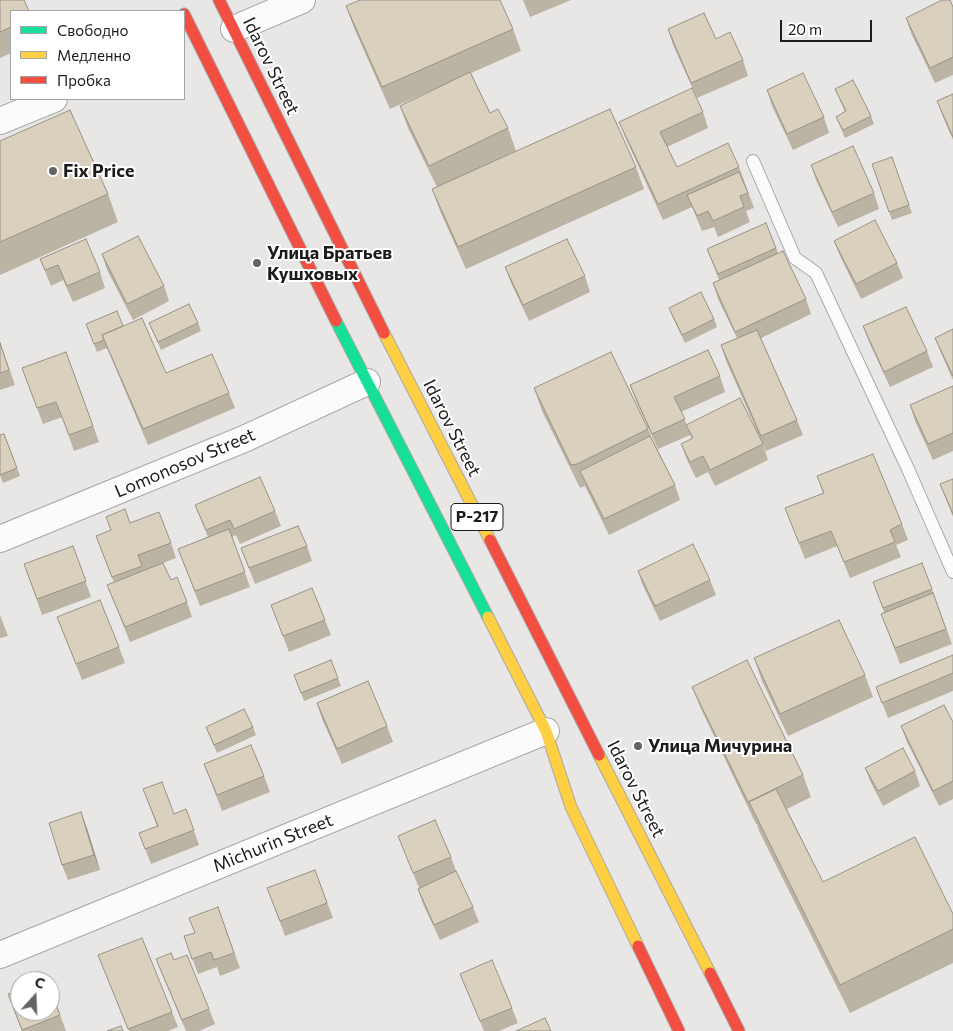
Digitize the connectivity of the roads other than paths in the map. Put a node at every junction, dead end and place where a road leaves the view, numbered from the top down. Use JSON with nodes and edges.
{"nodes":[{"id":1,"x":219,"y":0,"type":"edge"},
{"id":2,"x":302,"y":0,"type":"edge"},
{"id":3,"x":185,"y":22,"type":"edge"},
{"id":4,"x":234,"y":29,"type":"junction"},
{"id":5,"x":190,"y":43,"type":"edge"},
{"id":6,"x":52,"y":100,"type":"edge"},
{"id":7,"x":0,"y":121,"type":"edge"},
{"id":8,"x":753,"y":161,"type":"dead end"},
{"id":9,"x":367,"y":382,"type":"junction"},
{"id":10,"x":0,"y":539,"type":"edge"},
{"id":11,"x":953,"y":572,"type":"edge"},
{"id":12,"x":546,"y":731,"type":"junction"},
{"id":13,"x":0,"y":955,"type":"edge"},
{"id":14,"x":679,"y":1031,"type":"edge"},
{"id":15,"x":739,"y":1031,"type":"edge"}],
"edges":[{"from":1,"to":4,"type":"main road","name":"Idarov Street","number":"Р-217"},
{"from":2,"to":4,"type":"street"},
{"from":3,"to":5,"type":"main road","number":"Р-217"},
{"from":4,"to":15,"type":"main road","name":"Idarov Street","number":"Р-217"},
{"from":5,"to":9,"type":"main road","number":"Р-217"},
{"from":6,"to":7,"type":"street"},
{"from":8,"to":11,"type":"lane"},
{"from":9,"to":10,"type":"street","name":"Lomonosov Street"},
{"from":9,"to":12,"type":"main road","number":"Р-217"},
{"from":12,"to":13,"type":"street","name":"Michurin Street"},
{"from":12,"to":14,"type":"main road","number":"Р-217"}]}
